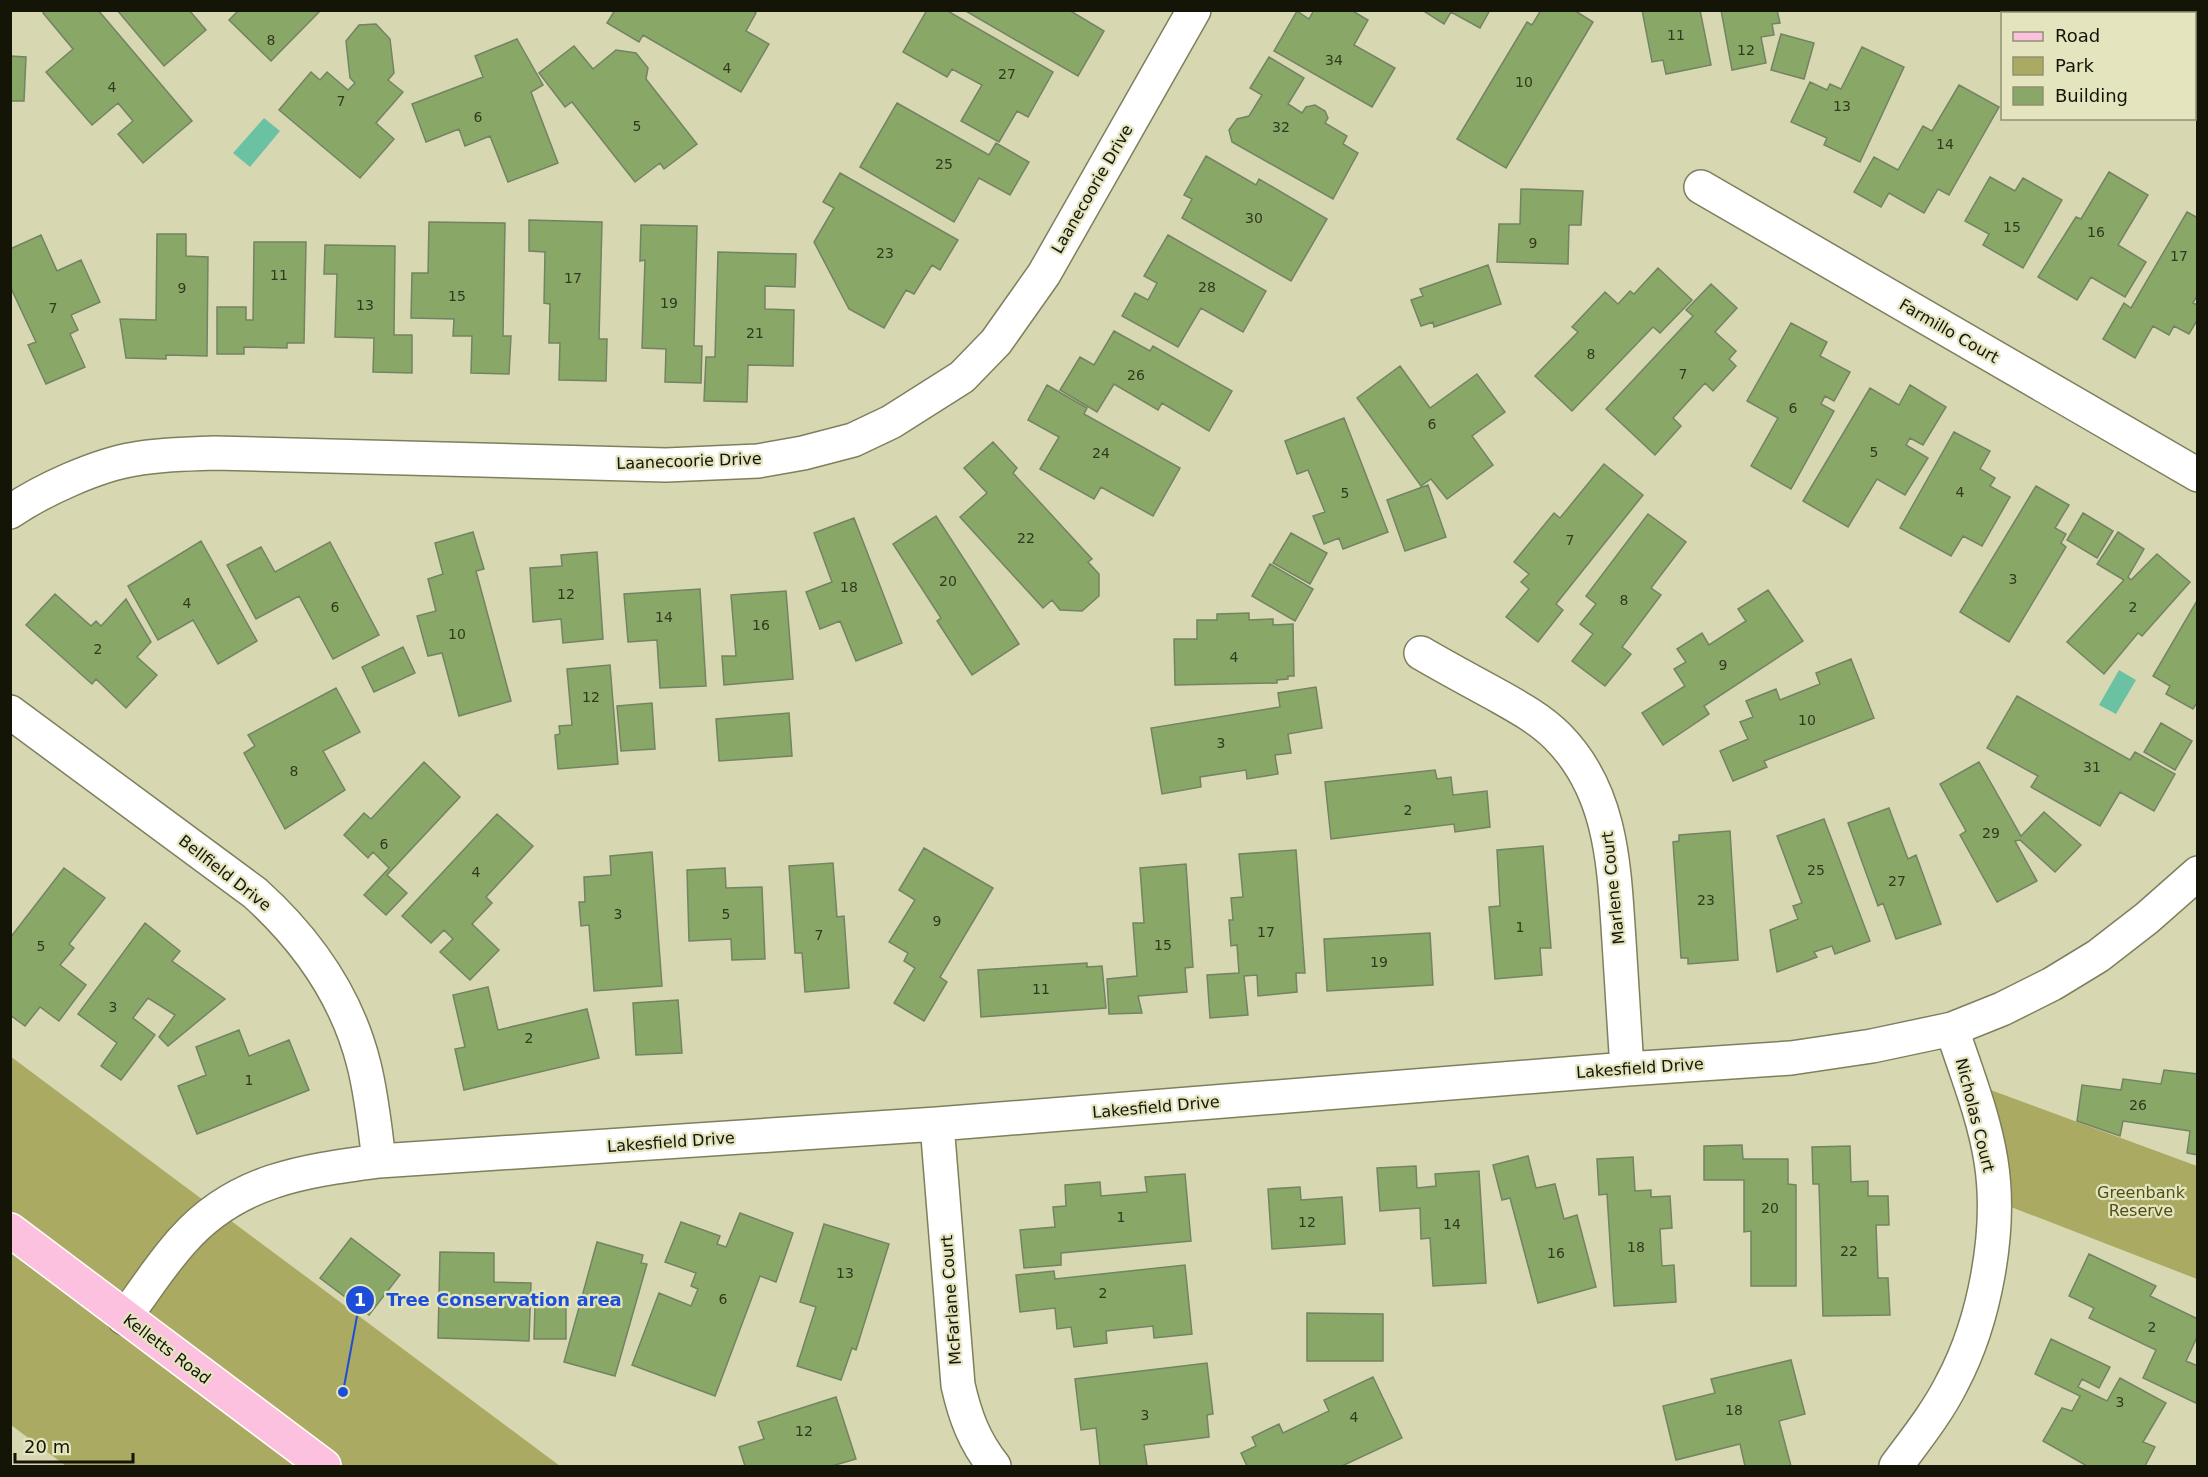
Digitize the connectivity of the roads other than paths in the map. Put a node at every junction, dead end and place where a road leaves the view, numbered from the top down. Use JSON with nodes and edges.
{"nodes":[{"id":1,"x":1194,"y":10,"type":"edge"},
{"id":2,"x":1701,"y":187,"type":"dead end"},
{"id":3,"x":2198,"y":475,"type":"edge"},
{"id":4,"x":10,"y":512,"type":"edge"},
{"id":5,"x":1421,"y":653,"type":"dead end"},
{"id":6,"x":10,"y":712,"type":"edge"},
{"id":7,"x":2198,"y":873,"type":"edge"},
{"id":8,"x":1952,"y":1029,"type":"junction"},
{"id":9,"x":1627,"y":1069,"type":"junction"},
{"id":10,"x":937,"y":1124,"type":"junction"},
{"id":11,"x":379,"y":1161,"type":"junction"},
{"id":12,"x":10,"y":1230,"type":"edge"},
{"id":13,"x":124,"y":1318,"type":"junction"},
{"id":14,"x":324,"y":1467,"type":"edge"},
{"id":15,"x":994,"y":1467,"type":"edge"},
{"id":16,"x":1896,"y":1467,"type":"edge"}],
"edges":[{"from":1,"to":4,"type":"street","name":"Laanecoorie Drive"},
{"from":2,"to":3,"type":"street","name":"Farmillo Court"},
{"from":5,"to":9,"type":"street","name":"Marlene Court"},
{"from":6,"to":11,"type":"street","name":"Bellfield Drive"},
{"from":7,"to":8,"type":"street","name":"Lakesfield Drive"},
{"from":8,"to":9,"type":"street","name":"Lakesfield Drive"},
{"from":8,"to":16,"type":"street","name":"Nicholas Court"},
{"from":9,"to":10,"type":"street","name":"Lakesfield Drive"},
{"from":10,"to":11,"type":"street","name":"Lakesfield Drive"},
{"from":10,"to":15,"type":"street","name":"McFarlane Court"},
{"from":11,"to":13,"type":"street","name":"Lakesfield Drive"},
{"from":12,"to":13,"type":"main road","name":"Kelletts Road"},
{"from":13,"to":14,"type":"main road","name":"Kelletts Road"}]}
